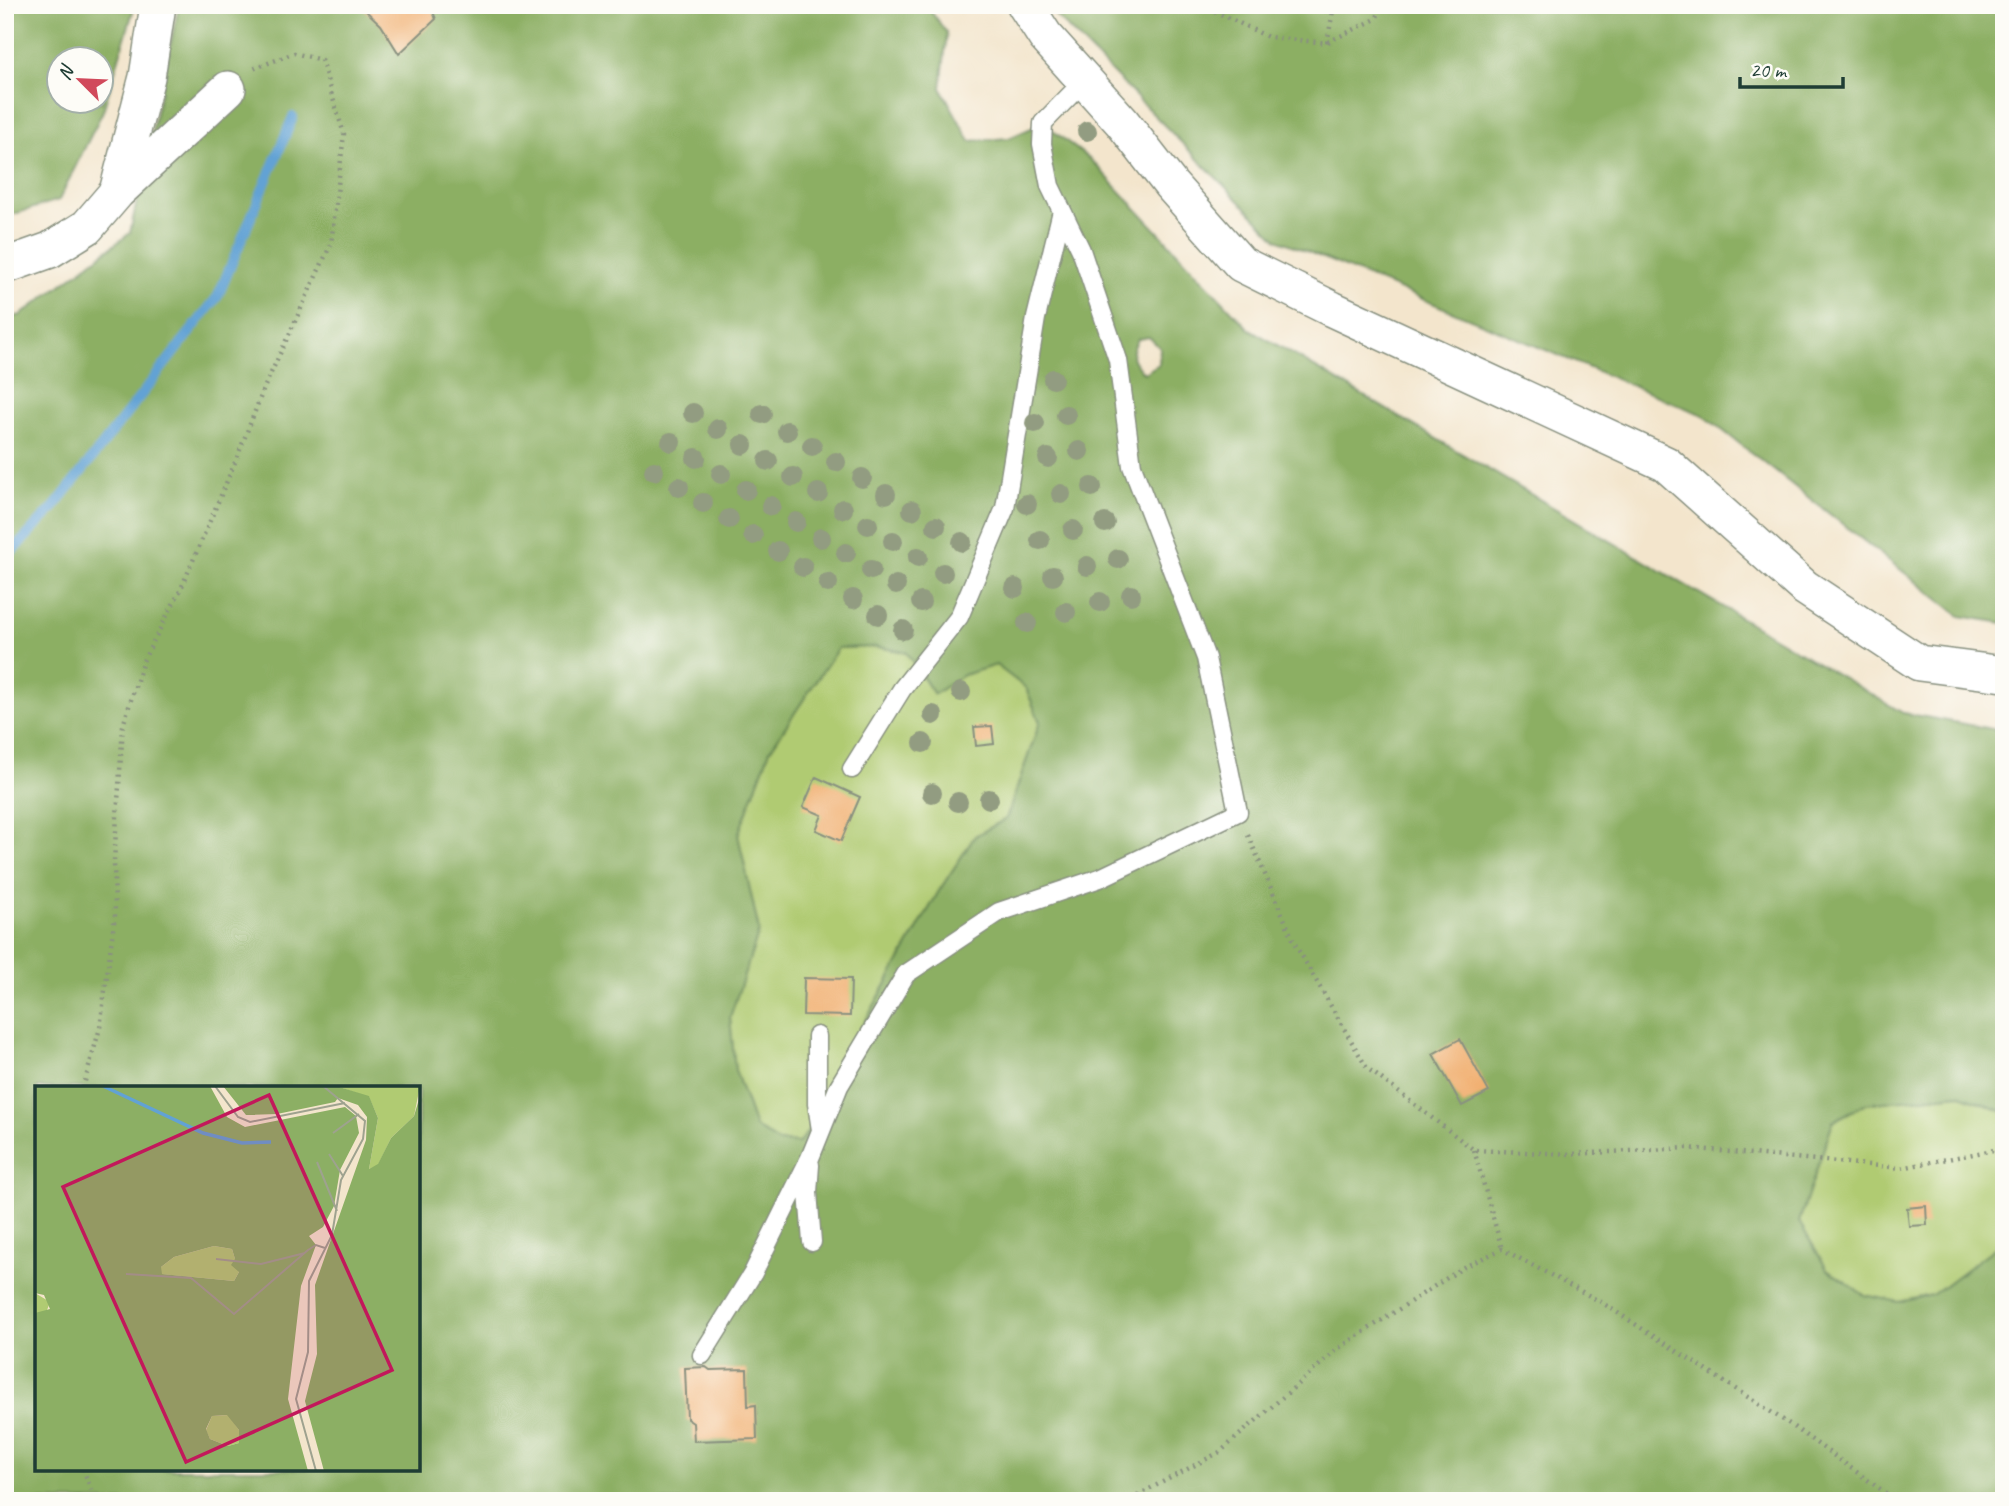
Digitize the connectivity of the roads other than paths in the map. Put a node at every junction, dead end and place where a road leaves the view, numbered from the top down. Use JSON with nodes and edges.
{"nodes":[{"id":1,"x":158,"y":5,"type":"edge"},
{"id":2,"x":1025,"y":5,"type":"edge"},
{"id":3,"x":1085,"y":80,"type":"junction"},
{"id":4,"x":228,"y":89,"type":"dead end"},
{"id":5,"x":117,"y":192,"type":"junction"},
{"id":6,"x":1062,"y":211,"type":"junction"},
{"id":7,"x":5,"y":266,"type":"edge"},
{"id":8,"x":2004,"y":674,"type":"edge"},
{"id":9,"x":852,"y":769,"type":"dead end"},
{"id":10,"x":817,"y":1036,"type":"dead end"},
{"id":11,"x":821,"y":1129,"type":"junction"},
{"id":12,"x":810,"y":1158,"type":"junction"},
{"id":13,"x":812,"y":1242,"type":"dead end"},
{"id":14,"x":702,"y":1355,"type":"dead end"}],
"edges":[{"from":1,"to":5,"type":"street"},
{"from":2,"to":3,"type":"street"},
{"from":3,"to":6,"type":"lane"},
{"from":3,"to":8,"type":"street"},
{"from":4,"to":5,"type":"street"},
{"from":5,"to":7,"type":"street"},
{"from":6,"to":9,"type":"lane"},
{"from":6,"to":11,"type":"lane"},
{"from":10,"to":11,"type":"lane"},
{"from":11,"to":12,"type":"lane"},
{"from":12,"to":13,"type":"lane"},
{"from":12,"to":14,"type":"lane"}]}
